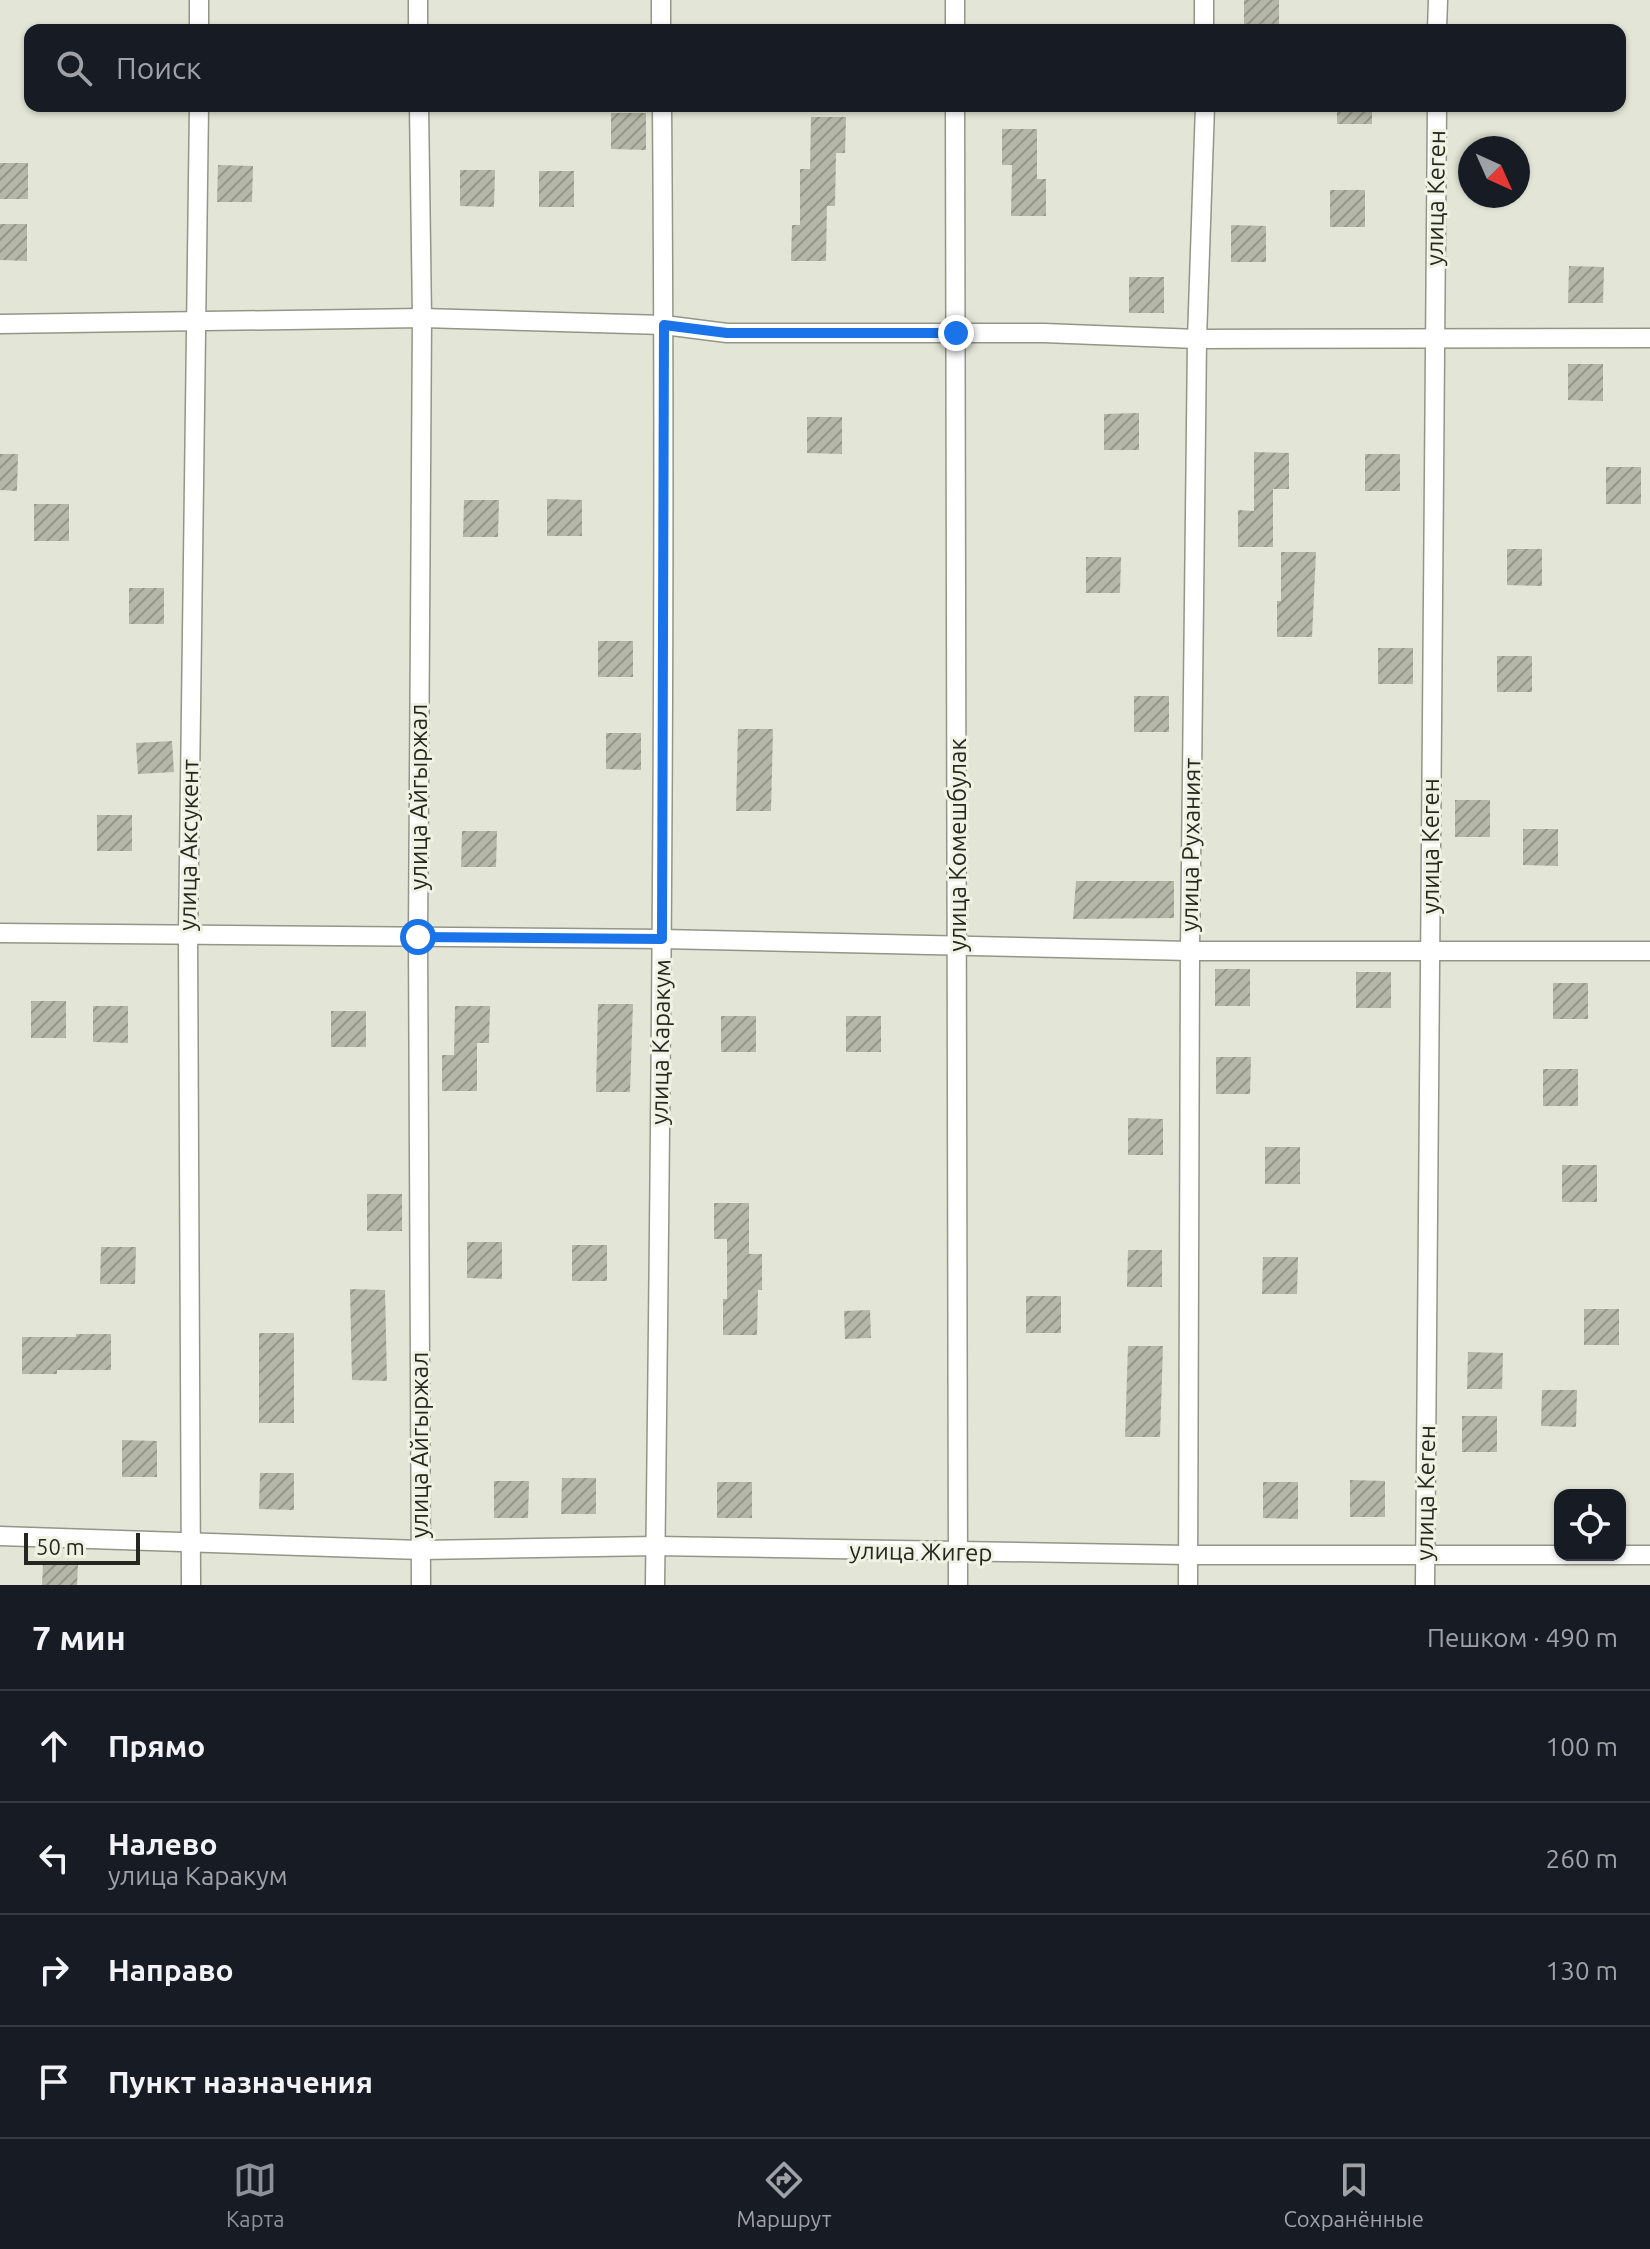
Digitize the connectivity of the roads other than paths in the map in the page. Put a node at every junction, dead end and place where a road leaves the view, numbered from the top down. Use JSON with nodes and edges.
{"nodes":[{"id":1,"x":199,"y":0,"type":"edge"},
{"id":2,"x":418,"y":0,"type":"edge"},
{"id":3,"x":661,"y":0,"type":"edge"},
{"id":4,"x":955,"y":0,"type":"edge"},
{"id":5,"x":1204,"y":0,"type":"edge"},
{"id":6,"x":1438,"y":0,"type":"edge"},
{"id":7,"x":199,"y":24,"type":"edge"},
{"id":8,"x":418,"y":24,"type":"edge"},
{"id":9,"x":661,"y":24,"type":"edge"},
{"id":10,"x":955,"y":24,"type":"edge"},
{"id":11,"x":1204,"y":24,"type":"edge"},
{"id":12,"x":1437,"y":24,"type":"edge"},
{"id":13,"x":199,"y":112,"type":"edge"},
{"id":14,"x":419,"y":112,"type":"edge"},
{"id":15,"x":662,"y":112,"type":"edge"},
{"id":16,"x":955,"y":112,"type":"edge"},
{"id":17,"x":1205,"y":112,"type":"edge"},
{"id":18,"x":1437,"y":112,"type":"edge"},
{"id":19,"x":422,"y":318,"type":"junction"},
{"id":20,"x":197,"y":320,"type":"junction"},
{"id":21,"x":0,"y":324,"type":"edge"},
{"id":22,"x":664,"y":325,"type":"junction"},
{"id":23,"x":956,"y":333,"type":"junction"},
{"id":24,"x":1650,"y":338,"type":"edge"},
{"id":25,"x":1197,"y":339,"type":"junction"},
{"id":26,"x":1434,"y":339,"type":"junction"},
{"id":27,"x":0,"y":933,"type":"edge"},
{"id":28,"x":188,"y":936,"type":"junction"},
{"id":29,"x":418,"y":937,"type":"junction"},
{"id":30,"x":662,"y":939,"type":"junction"},
{"id":31,"x":959,"y":945,"type":"junction"},
{"id":32,"x":1190,"y":951,"type":"junction"},
{"id":33,"x":1650,"y":951,"type":"edge"},
{"id":34,"x":1430,"y":952,"type":"junction"},
{"id":35,"x":0,"y":1536,"type":"edge"},
{"id":36,"x":192,"y":1544,"type":"junction"},
{"id":37,"x":656,"y":1546,"type":"junction"},
{"id":38,"x":421,"y":1550,"type":"junction"},
{"id":39,"x":959,"y":1553,"type":"junction"},
{"id":40,"x":1188,"y":1555,"type":"junction"},
{"id":41,"x":1650,"y":1555,"type":"edge"},
{"id":42,"x":1425,"y":1557,"type":"junction"},
{"id":43,"x":191,"y":1585,"type":"edge"},
{"id":44,"x":421,"y":1585,"type":"edge"},
{"id":45,"x":655,"y":1585,"type":"edge"},
{"id":46,"x":958,"y":1585,"type":"edge"},
{"id":47,"x":1188,"y":1585,"type":"edge"},
{"id":48,"x":1425,"y":1585,"type":"edge"}],
"edges":[{"from":1,"to":7,"type":"street"},
{"from":2,"to":8,"type":"street"},
{"from":3,"to":9,"type":"street"},
{"from":4,"to":10,"type":"street"},
{"from":5,"to":11,"type":"street"},
{"from":6,"to":12,"type":"street"},
{"from":13,"to":20,"type":"street","name":"улица Аксукент"},
{"from":14,"to":19,"type":"street","name":"улица Айгыржал"},
{"from":15,"to":22,"type":"street","name":"улица Каракум"},
{"from":16,"to":23,"type":"street","name":"улица Комешбулак"},
{"from":17,"to":25,"type":"street","name":"улица Руханият"},
{"from":18,"to":26,"type":"street","name":"улица Кеген"},
{"from":19,"to":20,"type":"street"},
{"from":19,"to":22,"type":"street"},
{"from":19,"to":29,"type":"street","name":"улица Айгыржал"},
{"from":20,"to":21,"type":"street"},
{"from":20,"to":28,"type":"street","name":"улица Аксукент"},
{"from":22,"to":23,"type":"street"},
{"from":22,"to":30,"type":"street","name":"улица Каракум"},
{"from":23,"to":25,"type":"street"},
{"from":23,"to":31,"type":"street","name":"улица Комешбулак"},
{"from":24,"to":26,"type":"street"},
{"from":25,"to":26,"type":"street"},
{"from":25,"to":32,"type":"street","name":"улица Руханият"},
{"from":26,"to":34,"type":"street","name":"улица Кеген"},
{"from":27,"to":28,"type":"street"},
{"from":28,"to":29,"type":"street"},
{"from":28,"to":36,"type":"street","name":"улица Аксукент"},
{"from":29,"to":30,"type":"street"},
{"from":29,"to":38,"type":"street","name":"улица Айгыржал"},
{"from":30,"to":31,"type":"street"},
{"from":30,"to":37,"type":"street","name":"улица Каракум"},
{"from":31,"to":32,"type":"street"},
{"from":31,"to":39,"type":"street","name":"улица Комешбулак"},
{"from":32,"to":34,"type":"street"},
{"from":32,"to":40,"type":"street","name":"улица Руханият"},
{"from":33,"to":34,"type":"street"},
{"from":34,"to":42,"type":"street","name":"улица Кеген"},
{"from":35,"to":36,"type":"street","name":"улица Жигер"},
{"from":36,"to":38,"type":"street","name":"улица Жигер"},
{"from":36,"to":43,"type":"street","name":"улица Аксукент"},
{"from":37,"to":38,"type":"street","name":"улица Жигер"},
{"from":37,"to":39,"type":"street","name":"улица Жигер"},
{"from":37,"to":45,"type":"street","name":"улица Каракум"},
{"from":38,"to":44,"type":"street","name":"улица Айгыржал"},
{"from":39,"to":40,"type":"street","name":"улица Жигер"},
{"from":39,"to":46,"type":"street","name":"улица Комешбулак"},
{"from":40,"to":42,"type":"street","name":"улица Жигер"},
{"from":40,"to":47,"type":"street","name":"улица Руханият"},
{"from":41,"to":42,"type":"street","name":"улица Жигер"},
{"from":42,"to":48,"type":"street","name":"улица Кеген"}]}
